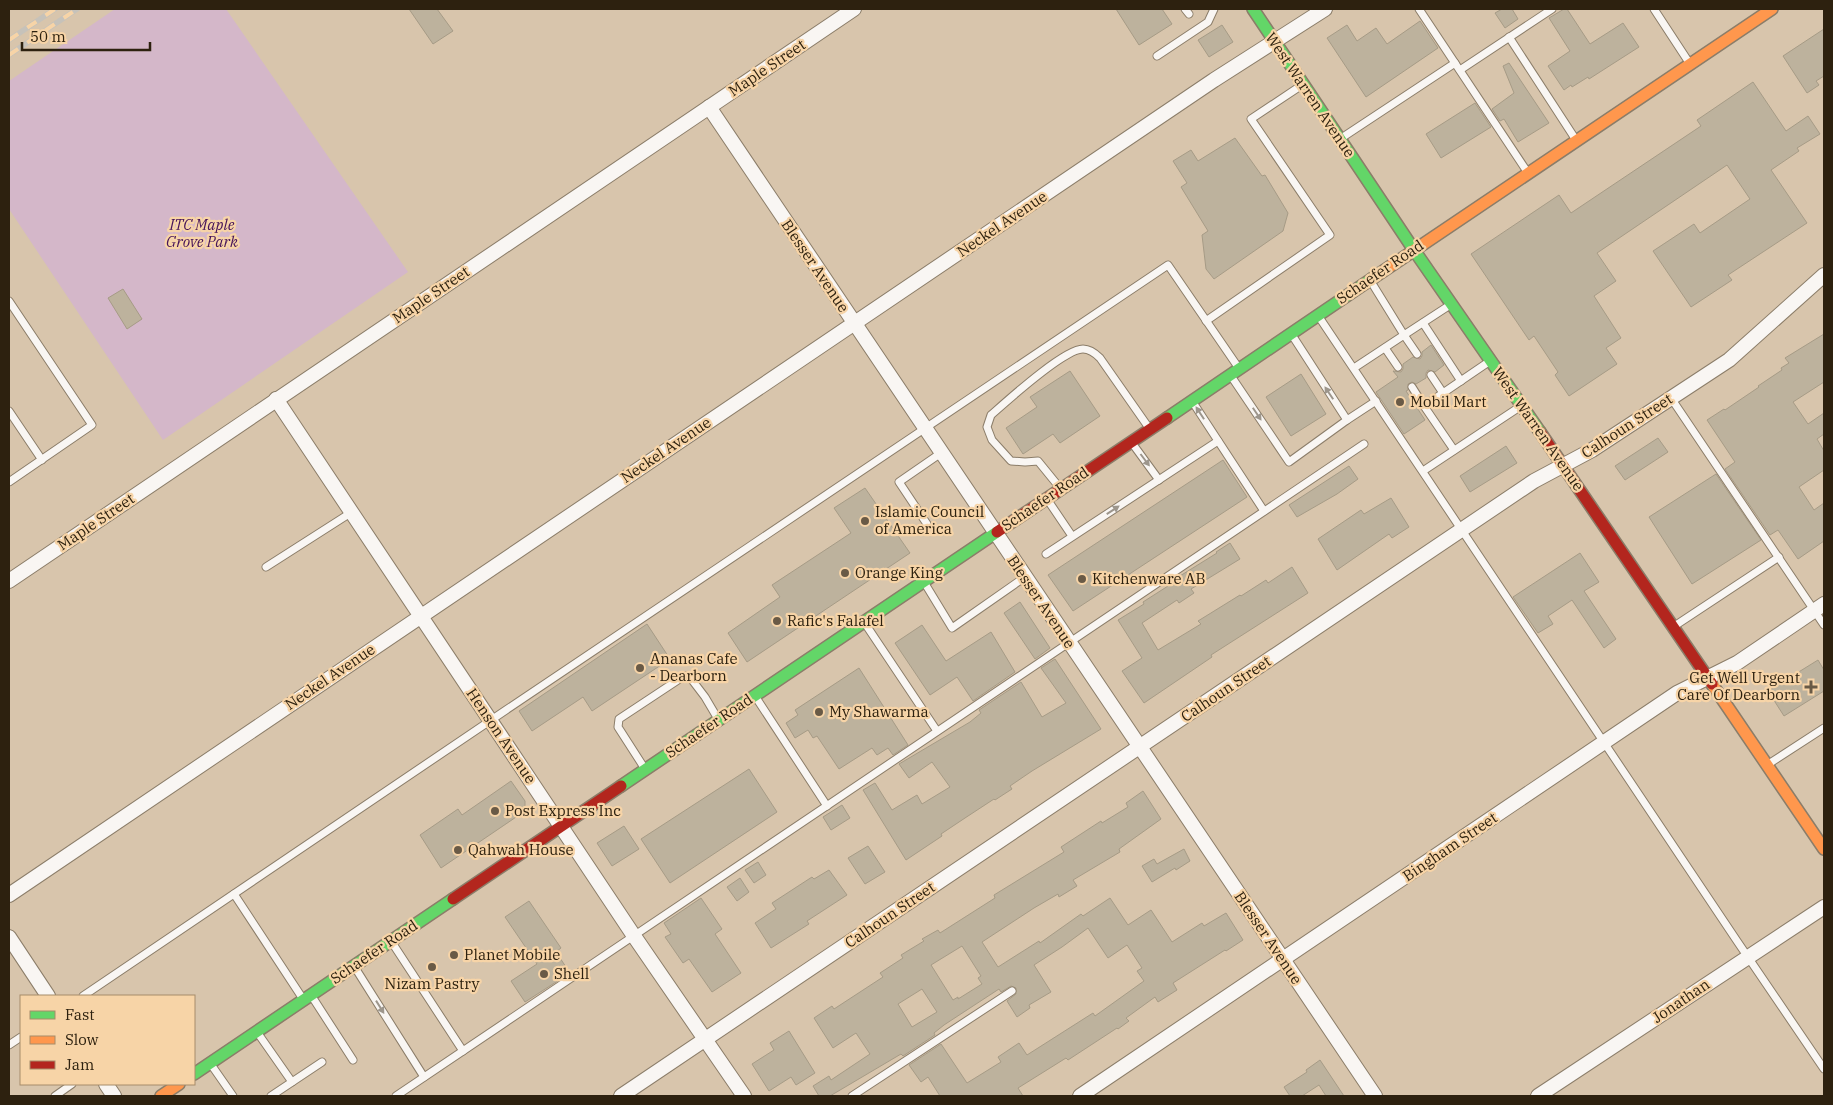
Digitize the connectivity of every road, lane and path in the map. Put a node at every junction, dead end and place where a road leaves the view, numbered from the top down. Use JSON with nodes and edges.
{"nodes":[{"id":1,"x":854,"y":9,"type":"edge"},
{"id":2,"x":1214,"y":9,"type":"edge"},
{"id":3,"x":1253,"y":9,"type":"edge"},
{"id":4,"x":1325,"y":9,"type":"edge"},
{"id":5,"x":1419,"y":9,"type":"edge"},
{"id":6,"x":1552,"y":9,"type":"edge"},
{"id":7,"x":1654,"y":9,"type":"edge"},
{"id":8,"x":1772,"y":9,"type":"edge"},
{"id":9,"x":1509,"y":37,"type":"junction"},
{"id":10,"x":1274,"y":42,"type":"junction"},
{"id":11,"x":1157,"y":56,"type":"dead end"},
{"id":12,"x":1455,"y":63,"type":"junction"},
{"id":13,"x":1690,"y":64,"type":"junction"},
{"id":14,"x":1460,"y":70,"type":"junction"},
{"id":15,"x":1303,"y":84,"type":"junction"},
{"id":16,"x":709,"y":107,"type":"junction"},
{"id":17,"x":1340,"y":139,"type":"junction"},
{"id":18,"x":1576,"y":140,"type":"junction"},
{"id":19,"x":1528,"y":173,"type":"junction"},
{"id":20,"x":1414,"y":250,"type":"junction"},
{"id":21,"x":1824,"y":274,"type":"edge"},
{"id":22,"x":1370,"y":280,"type":"junction"},
{"id":23,"x":9,"y":301,"type":"edge"},
{"id":24,"x":1451,"y":304,"type":"junction"},
{"id":25,"x":1318,"y":314,"type":"junction"},
{"id":26,"x":1206,"y":321,"type":"junction"},
{"id":27,"x":1423,"y":323,"type":"junction"},
{"id":28,"x":854,"y":324,"type":"junction"},
{"id":29,"x":1290,"y":333,"type":"junction"},
{"id":30,"x":1404,"y":335,"type":"junction"},
{"id":31,"x":1386,"y":348,"type":"junction"},
{"id":32,"x":1418,"y":354,"type":"dead end"},
{"id":33,"x":1490,"y":361,"type":"junction"},
{"id":34,"x":1398,"y":367,"type":"dead end"},
{"id":35,"x":1354,"y":368,"type":"junction"},
{"id":36,"x":1234,"y":371,"type":"junction"},
{"id":37,"x":1431,"y":375,"type":"dead end"},
{"id":38,"x":1461,"y":381,"type":"junction"},
{"id":39,"x":1412,"y":387,"type":"dead end"},
{"id":40,"x":1443,"y":393,"type":"junction"},
{"id":41,"x":1671,"y":398,"type":"junction"},
{"id":42,"x":276,"y":400,"type":"junction"},
{"id":43,"x":1191,"y":400,"type":"junction"},
{"id":44,"x":1376,"y":401,"type":"junction"},
{"id":45,"x":1522,"y":405,"type":"junction"},
{"id":46,"x":1424,"y":406,"type":"junction"},
{"id":47,"x":9,"y":411,"type":"edge"},
{"id":48,"x":1348,"y":420,"type":"junction"},
{"id":49,"x":1149,"y":428,"type":"junction"},
{"id":50,"x":924,"y":429,"type":"junction"},
{"id":51,"x":1130,"y":441,"type":"junction"},
{"id":52,"x":1218,"y":441,"type":"junction"},
{"id":53,"x":1364,"y":444,"type":"dead end"},
{"id":54,"x":1454,"y":450,"type":"junction"},
{"id":55,"x":940,"y":453,"type":"junction"},
{"id":56,"x":42,"y":460,"type":"junction"},
{"id":57,"x":1563,"y":465,"type":"junction"},
{"id":58,"x":1423,"y":471,"type":"junction"},
{"id":59,"x":1159,"y":480,"type":"junction"},
{"id":60,"x":9,"y":482,"type":"edge"},
{"id":61,"x":1060,"y":489,"type":"junction"},
{"id":62,"x":1047,"y":498,"type":"junction"},
{"id":63,"x":1264,"y":511,"type":"junction"},
{"id":64,"x":352,"y":512,"type":"junction"},
{"id":65,"x":928,"y":524,"type":"dead end"},
{"id":66,"x":1462,"y":529,"type":"junction"},
{"id":67,"x":995,"y":533,"type":"junction"},
{"id":68,"x":1072,"y":536,"type":"junction"},
{"id":69,"x":1046,"y":554,"type":"dead end"},
{"id":70,"x":1779,"y":557,"type":"junction"},
{"id":71,"x":266,"y":567,"type":"dead end"},
{"id":72,"x":1025,"y":578,"type":"junction"},
{"id":73,"x":9,"y":581,"type":"edge"},
{"id":74,"x":923,"y":581,"type":"junction"},
{"id":75,"x":1819,"y":607,"type":"edge"},
{"id":76,"x":421,"y":615,"type":"junction"},
{"id":77,"x":864,"y":622,"type":"junction"},
{"id":78,"x":1824,"y":625,"type":"edge"},
{"id":79,"x":1673,"y":628,"type":"junction"},
{"id":80,"x":1069,"y":643,"type":"junction"},
{"id":81,"x":1707,"y":677,"type":"junction"},
{"id":82,"x":754,"y":696,"type":"junction"},
{"id":83,"x":491,"y":720,"type":"junction"},
{"id":84,"x":718,"y":720,"type":"junction"},
{"id":85,"x":1824,"y":728,"type":"edge"},
{"id":86,"x":937,"y":732,"type":"junction"},
{"id":87,"x":1604,"y":743,"type":"junction"},
{"id":88,"x":1140,"y":747,"type":"junction"},
{"id":89,"x":1767,"y":766,"type":"junction"},
{"id":90,"x":645,"y":769,"type":"junction"},
{"id":91,"x":827,"y":806,"type":"junction"},
{"id":92,"x":561,"y":826,"type":"junction"},
{"id":93,"x":1824,"y":849,"type":"edge"},
{"id":94,"x":9,"y":894,"type":"edge"},
{"id":95,"x":234,"y":894,"type":"junction"},
{"id":96,"x":1824,"y":906,"type":"edge"},
{"id":97,"x":634,"y":936,"type":"junction"},
{"id":98,"x":9,"y":937,"type":"edge"},
{"id":99,"x":391,"y":941,"type":"junction"},
{"id":100,"x":1748,"y":957,"type":"junction"},
{"id":101,"x":1283,"y":960,"type":"junction"},
{"id":102,"x":354,"y":966,"type":"junction"},
{"id":103,"x":1012,"y":991,"type":"dead end"},
{"id":104,"x":47,"y":995,"type":"edge"},
{"id":105,"x":84,"y":995,"type":"edge"},
{"id":106,"x":307,"y":997,"type":"junction"},
{"id":107,"x":256,"y":1032,"type":"junction"},
{"id":108,"x":20,"y":1038,"type":"edge"},
{"id":109,"x":706,"y":1039,"type":"junction"},
{"id":110,"x":9,"y":1045,"type":"edge"},
{"id":111,"x":463,"y":1051,"type":"junction"},
{"id":112,"x":353,"y":1060,"type":"dead end"},
{"id":113,"x":322,"y":1062,"type":"dead end"},
{"id":114,"x":210,"y":1063,"type":"junction"},
{"id":115,"x":1824,"y":1069,"type":"edge"},
{"id":116,"x":195,"y":1073,"type":"edge"},
{"id":117,"x":424,"y":1077,"type":"junction"},
{"id":118,"x":292,"y":1082,"type":"junction"},
{"id":119,"x":71,"y":1085,"type":"edge"},
{"id":120,"x":107,"y":1085,"type":"edge"},
{"id":121,"x":178,"y":1085,"type":"edge"},
{"id":122,"x":55,"y":1096,"type":"edge"},
{"id":123,"x":114,"y":1096,"type":"edge"},
{"id":124,"x":161,"y":1096,"type":"edge"},
{"id":125,"x":233,"y":1096,"type":"edge"},
{"id":126,"x":271,"y":1096,"type":"edge"},
{"id":127,"x":396,"y":1096,"type":"edge"},
{"id":128,"x":621,"y":1096,"type":"edge"},
{"id":129,"x":744,"y":1096,"type":"edge"},
{"id":130,"x":852,"y":1096,"type":"edge"},
{"id":131,"x":1080,"y":1096,"type":"edge"},
{"id":132,"x":1375,"y":1096,"type":"edge"},
{"id":133,"x":1538,"y":1096,"type":"edge"}],
"edges":[{"from":1,"to":16,"type":"street","name":"Maple Street"},
{"from":2,"to":11,"type":"lane"},
{"from":3,"to":10,"type":"main road","name":"West Warren Avenue"},
{"from":4,"to":10,"type":"street","name":"Neckel Avenue"},
{"from":5,"to":12,"type":"lane"},
{"from":6,"to":9,"type":"lane"},
{"from":7,"to":13,"type":"lane"},
{"from":8,"to":13,"type":"main road","name":"Schaefer Road"},
{"from":9,"to":14,"type":"lane"},
{"from":9,"to":18,"type":"lane"},
{"from":10,"to":15,"type":"main road","name":"West Warren Avenue"},
{"from":10,"to":28,"type":"street","name":"Neckel Avenue"},
{"from":12,"to":14,"type":"lane"},
{"from":12,"to":17,"type":"lane"},
{"from":13,"to":18,"type":"main road","name":"Schaefer Road"},
{"from":14,"to":19,"type":"lane"},
{"from":15,"to":17,"type":"main road","name":"West Warren Avenue"},
{"from":15,"to":26,"type":"lane"},
{"from":16,"to":28,"type":"street","name":"Blesser Avenue"},
{"from":16,"to":42,"type":"street","name":"Maple Street"},
{"from":17,"to":20,"type":"main road","name":"West Warren Avenue"},
{"from":18,"to":19,"type":"main road","name":"Schaefer Road"},
{"from":19,"to":20,"type":"main road","name":"Schaefer Road"},
{"from":20,"to":22,"type":"main road","name":"Schaefer Road"},
{"from":20,"to":24,"type":"main road","name":"West Warren Avenue"},
{"from":21,"to":41,"type":"street","name":"Calhoun Street"},
{"from":22,"to":25,"type":"main road","name":"Schaefer Road"},
{"from":22,"to":30,"type":"lane"},
{"from":23,"to":56,"type":"lane"},
{"from":24,"to":27,"type":"lane"},
{"from":24,"to":33,"type":"main road","name":"West Warren Avenue"},
{"from":25,"to":29,"type":"main road","name":"Schaefer Road"},
{"from":25,"to":35,"type":"lane"},
{"from":26,"to":36,"type":"lane"},
{"from":26,"to":50,"type":"lane"},
{"from":27,"to":30,"type":"lane"},
{"from":27,"to":38,"type":"lane"},
{"from":28,"to":50,"type":"street","name":"Blesser Avenue"},
{"from":28,"to":76,"type":"street","name":"Neckel Avenue"},
{"from":29,"to":36,"type":"main road","name":"Schaefer Road"},
{"from":48,"to":29,"type":"lane","one_way":true},
{"from":30,"to":31,"type":"lane"},
{"from":30,"to":32,"type":"lane"},
{"from":31,"to":34,"type":"lane"},
{"from":31,"to":35,"type":"lane"},
{"from":33,"to":38,"type":"lane"},
{"from":33,"to":45,"type":"main road","name":"West Warren Avenue"},
{"from":35,"to":44,"type":"lane"},
{"from":36,"to":43,"type":"main road","name":"Schaefer Road"},
{"from":36,"to":48,"type":"lane","one_way":true},
{"from":37,"to":40,"type":"lane"},
{"from":38,"to":40,"type":"lane"},
{"from":39,"to":46,"type":"lane"},
{"from":40,"to":46,"type":"lane"},
{"from":41,"to":57,"type":"street","name":"Calhoun Street"},
{"from":41,"to":70,"type":"lane"},
{"from":42,"to":64,"type":"street","name":"Henson Avenue"},
{"from":42,"to":73,"type":"street","name":"Maple Street"},
{"from":43,"to":49,"type":"main road","name":"Schaefer Road"},
{"from":52,"to":43,"type":"lane","one_way":true},
{"from":44,"to":48,"type":"lane"},
{"from":44,"to":58,"type":"lane"},
{"from":45,"to":54,"type":"lane"},
{"from":45,"to":57,"type":"main road","name":"West Warren Avenue"},
{"from":46,"to":54,"type":"lane"},
{"from":47,"to":56,"type":"lane"},
{"from":49,"to":51,"type":"main road","name":"Schaefer Road"},
{"from":49,"to":61,"type":"lane"},
{"from":50,"to":55,"type":"street","name":"Blesser Avenue"},
{"from":50,"to":83,"type":"lane"},
{"from":51,"to":59,"type":"lane","one_way":true},
{"from":51,"to":61,"type":"main road","name":"Schaefer Road"},
{"from":52,"to":59,"type":"lane"},
{"from":52,"to":63,"type":"lane"},
{"from":53,"to":63,"type":"lane"},
{"from":54,"to":58,"type":"lane"},
{"from":55,"to":65,"type":"lane"},
{"from":55,"to":67,"type":"street","name":"Blesser Avenue"},
{"from":56,"to":60,"type":"lane"},
{"from":57,"to":66,"type":"street","name":"Calhoun Street"},
{"from":57,"to":79,"type":"main road","name":"West Warren Avenue"},
{"from":58,"to":66,"type":"lane"},
{"from":68,"to":59,"type":"lane","one_way":true},
{"from":61,"to":62,"type":"main road","name":"Schaefer Road"},
{"from":62,"to":67,"type":"main road","name":"Schaefer Road"},
{"from":62,"to":68,"type":"lane"},
{"from":63,"to":80,"type":"lane"},
{"from":64,"to":71,"type":"lane"},
{"from":64,"to":76,"type":"street","name":"Henson Avenue"},
{"from":66,"to":87,"type":"lane"},
{"from":66,"to":88,"type":"street","name":"Calhoun Street"},
{"from":67,"to":72,"type":"street","name":"Blesser Avenue"},
{"from":67,"to":74,"type":"main road","name":"Schaefer Road"},
{"from":68,"to":69,"type":"lane"},
{"from":70,"to":75,"type":"lane"},
{"from":70,"to":79,"type":"lane"},
{"from":72,"to":74,"type":"lane"},
{"from":72,"to":80,"type":"street","name":"Blesser Avenue"},
{"from":74,"to":77,"type":"main road","name":"Schaefer Road"},
{"from":75,"to":78,"type":"lane"},
{"from":75,"to":81,"type":"street","name":"Bingham Street"},
{"from":76,"to":83,"type":"street","name":"Henson Avenue"},
{"from":76,"to":94,"type":"street","name":"Neckel Avenue"},
{"from":77,"to":82,"type":"main road","name":"Schaefer Road"},
{"from":77,"to":86,"type":"lane"},
{"from":79,"to":81,"type":"main road","name":"West Warren Avenue"},
{"from":80,"to":86,"type":"lane"},
{"from":80,"to":88,"type":"street","name":"Blesser Avenue"},
{"from":81,"to":87,"type":"street","name":"Bingham Street"},
{"from":81,"to":89,"type":"main road","name":"West Warren Avenue"},
{"from":82,"to":84,"type":"main road","name":"Schaefer Road"},
{"from":82,"to":91,"type":"lane"},
{"from":83,"to":92,"type":"street","name":"Henson Avenue"},
{"from":83,"to":95,"type":"lane"},
{"from":84,"to":90,"type":"main road","name":"Schaefer Road"},
{"from":84,"to":90,"type":"lane"},
{"from":85,"to":89,"type":"lane"},
{"from":86,"to":91,"type":"lane"},
{"from":87,"to":100,"type":"lane"},
{"from":87,"to":101,"type":"street","name":"Bingham Street"},
{"from":88,"to":101,"type":"street","name":"Blesser Avenue"},
{"from":88,"to":109,"type":"street","name":"Calhoun Street"},
{"from":89,"to":93,"type":"main road","name":"West Warren Avenue"},
{"from":90,"to":92,"type":"main road","name":"Schaefer Road"},
{"from":91,"to":97,"type":"lane"},
{"from":92,"to":97,"type":"street","name":"Henson Avenue"},
{"from":92,"to":99,"type":"main road","name":"Schaefer Road"},
{"from":95,"to":105,"type":"lane"},
{"from":95,"to":106,"type":"lane"},
{"from":96,"to":100,"type":"street","name":"Jonathan"},
{"from":97,"to":109,"type":"street","name":"Henson Avenue"},
{"from":97,"to":111,"type":"lane"},
{"from":98,"to":104,"type":"street"},
{"from":99,"to":102,"type":"main road","name":"Schaefer Road"},
{"from":99,"to":111,"type":"lane"},
{"from":100,"to":115,"type":"lane"},
{"from":100,"to":133,"type":"street","name":"Jonathan"},
{"from":101,"to":131,"type":"street","name":"Bingham Street"},
{"from":101,"to":132,"type":"street","name":"Blesser Avenue"},
{"from":102,"to":106,"type":"main road","name":"Schaefer Road"},
{"from":102,"to":117,"type":"lane","one_way":true},
{"from":103,"to":130,"type":"lane"},
{"from":106,"to":107,"type":"main road","name":"Schaefer Road"},
{"from":106,"to":112,"type":"lane"},
{"from":107,"to":114,"type":"main road","name":"Schaefer Road"},
{"from":107,"to":118,"type":"lane"},
{"from":108,"to":110,"type":"lane"},
{"from":109,"to":128,"type":"street","name":"Calhoun Street"},
{"from":109,"to":129,"type":"street","name":"Henson Avenue"},
{"from":111,"to":117,"type":"lane"},
{"from":113,"to":118,"type":"lane"},
{"from":114,"to":116,"type":"main road","name":"Schaefer Road"},
{"from":114,"to":125,"type":"lane"},
{"from":117,"to":127,"type":"lane"},
{"from":118,"to":126,"type":"lane"},
{"from":119,"to":122,"type":"lane"},
{"from":120,"to":123,"type":"street"},
{"from":121,"to":124,"type":"main road"}]}
